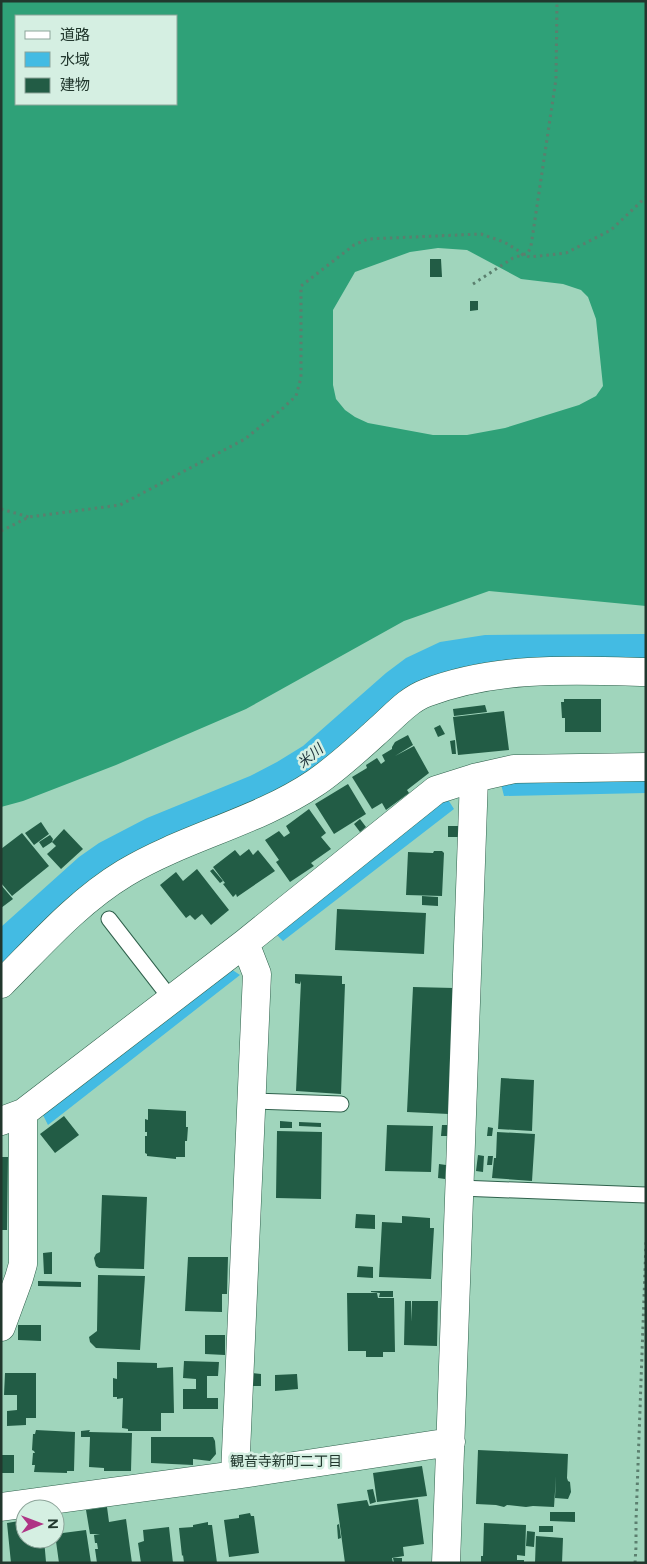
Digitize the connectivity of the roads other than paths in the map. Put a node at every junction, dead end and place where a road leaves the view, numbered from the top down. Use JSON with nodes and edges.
{"nodes":[{"id":1,"x":646,"y":672,"type":"edge"},
{"id":2,"x":646,"y":767,"type":"edge"},
{"id":3,"x":474,"y":778,"type":"junction"},
{"id":4,"x":109,"y":919,"type":"dead end"},
{"id":5,"x":245,"y":943,"type":"junction"},
{"id":6,"x":1,"y":984,"type":"edge"},
{"id":7,"x":171,"y":999,"type":"junction"},
{"id":8,"x":252,"y":1101,"type":"junction"},
{"id":9,"x":341,"y":1104,"type":"dead end"},
{"id":10,"x":12,"y":1117,"type":"edge"},
{"id":11,"x":460,"y":1188,"type":"junction"},
{"id":12,"x":646,"y":1195,"type":"edge"},
{"id":13,"x":1,"y":1327,"type":"edge"},
{"id":14,"x":451,"y":1442,"type":"junction"},
{"id":15,"x":235,"y":1475,"type":"junction"},
{"id":16,"x":1,"y":1507,"type":"edge"},
{"id":17,"x":446,"y":1563,"type":"edge"}],
"edges":[{"from":1,"to":6,"type":"street"},
{"from":2,"to":3,"type":"street"},
{"from":3,"to":5,"type":"street"},
{"from":3,"to":11,"type":"street"},
{"from":4,"to":7,"type":"lane"},
{"from":5,"to":7,"type":"street"},
{"from":5,"to":8,"type":"street"},
{"from":7,"to":10,"type":"street"},
{"from":8,"to":9,"type":"lane"},
{"from":8,"to":15,"type":"street"},
{"from":10,"to":13,"type":"street"},
{"from":11,"to":12,"type":"lane"},
{"from":11,"to":14,"type":"street"},
{"from":14,"to":15,"type":"street"},
{"from":14,"to":17,"type":"street"},
{"from":15,"to":16,"type":"street"}]}
